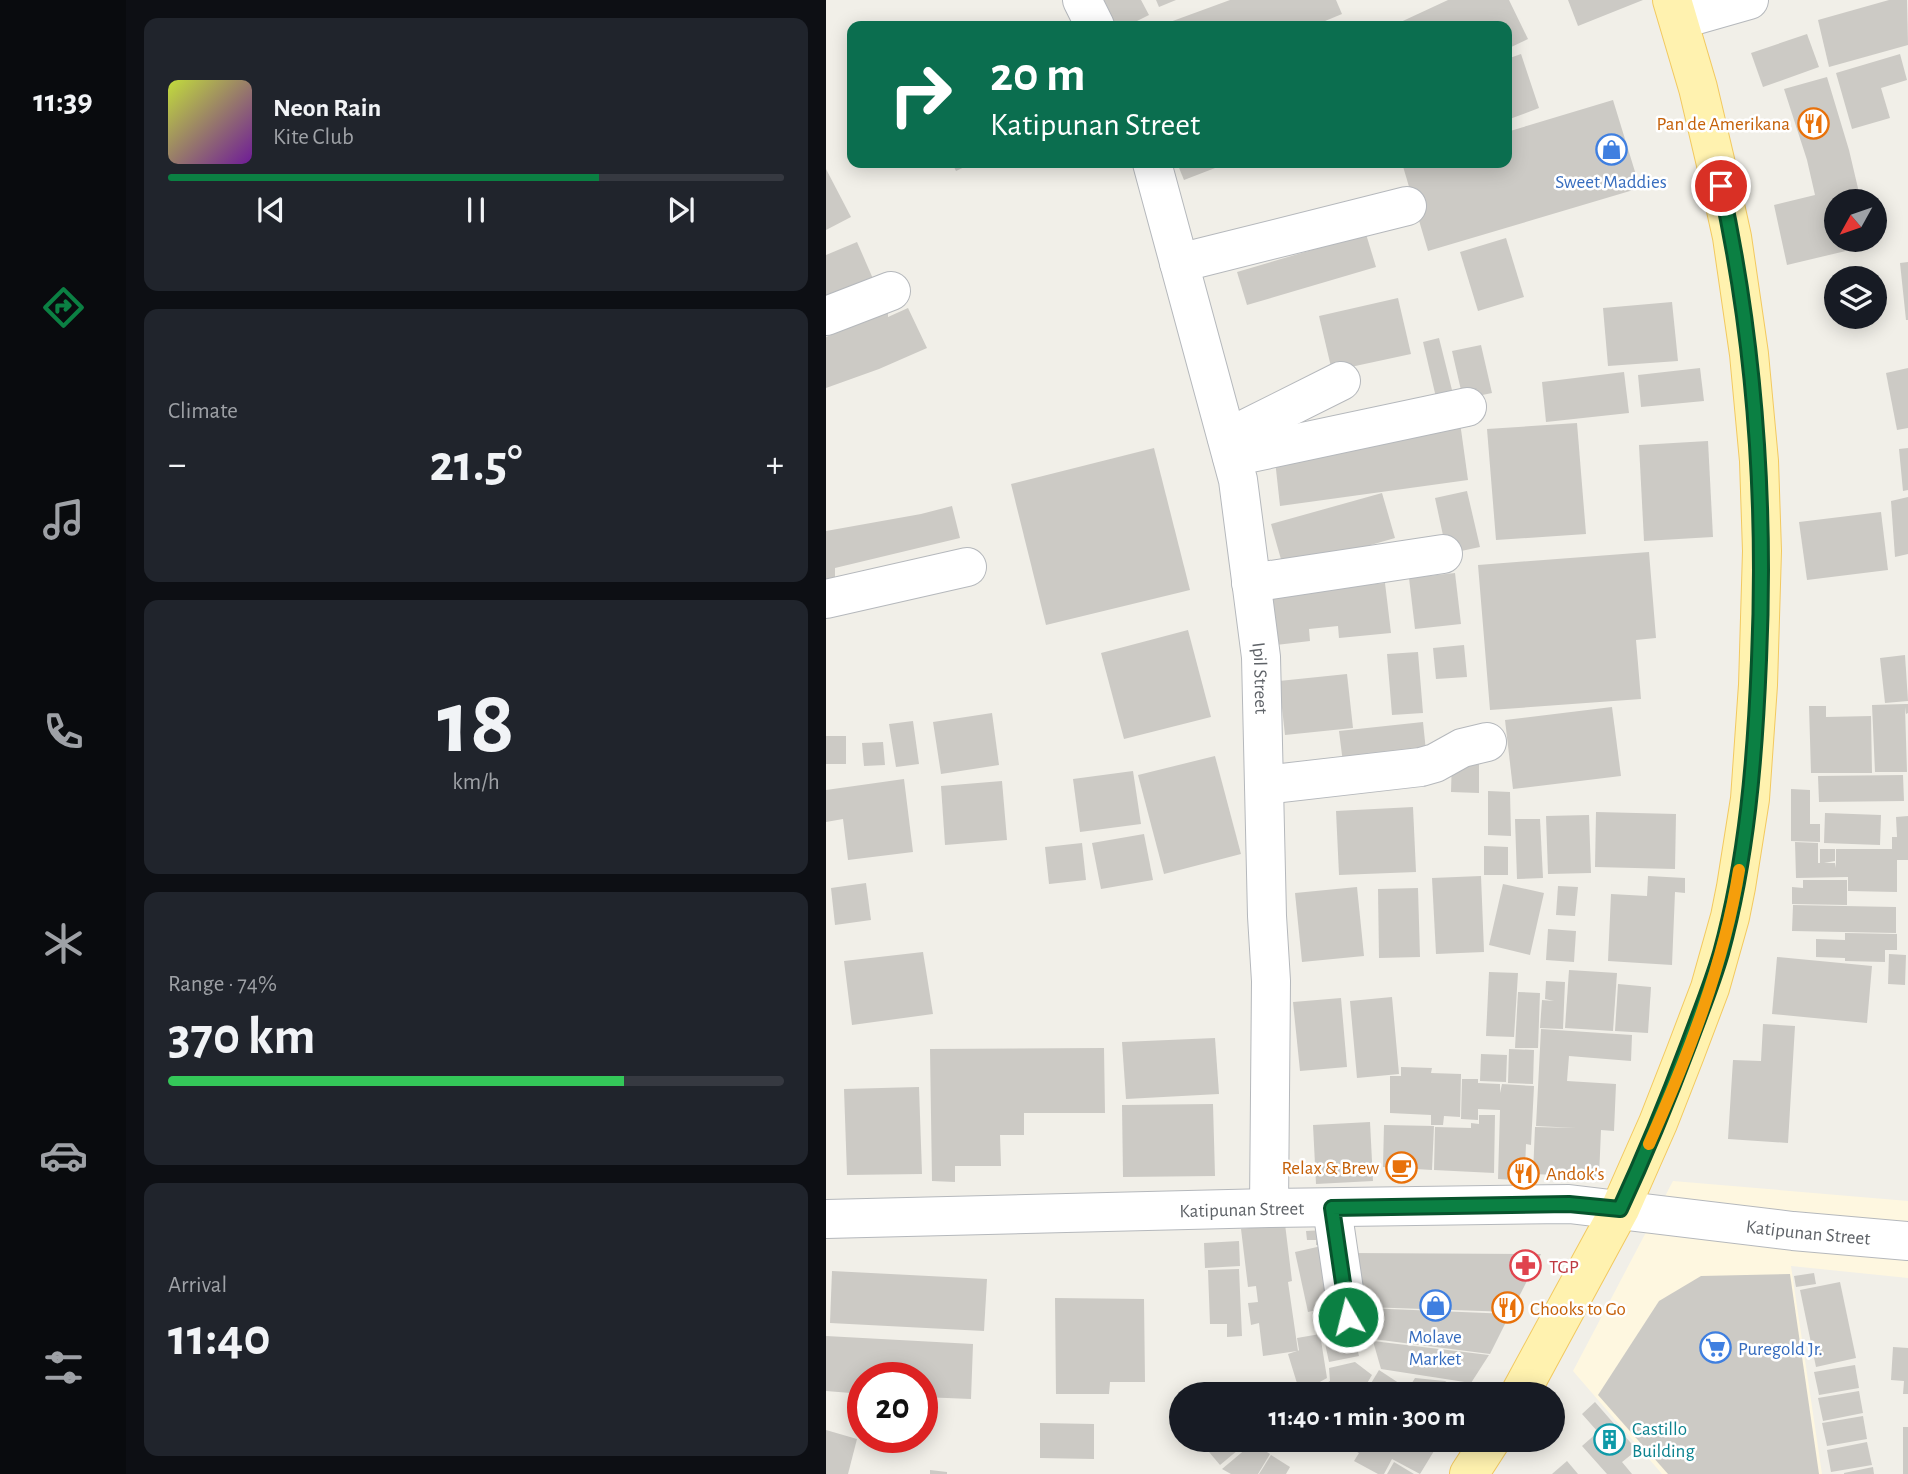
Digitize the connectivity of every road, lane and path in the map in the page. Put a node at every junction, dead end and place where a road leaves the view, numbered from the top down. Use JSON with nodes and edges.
{"nodes":[{"id":1,"x":1082,"y":0,"type":"edge"},
{"id":2,"x":1749,"y":0,"type":"edge"},
{"id":3,"x":1676,"y":10,"type":"edge"},
{"id":4,"x":1092,"y":21,"type":"edge"},
{"id":5,"x":1153,"y":168,"type":"edge"},
{"id":6,"x":1407,"y":206,"type":"dead end"},
{"id":7,"x":1179,"y":264,"type":"junction"},
{"id":8,"x":891,"y":291,"type":"dead end"},
{"id":9,"x":826,"y":316,"type":"edge"},
{"id":10,"x":1341,"y":381,"type":"dead end"},
{"id":11,"x":1467,"y":407,"type":"dead end"},
{"id":12,"x":1229,"y":448,"type":"junction"},
{"id":13,"x":1443,"y":554,"type":"dead end"},
{"id":14,"x":967,"y":567,"type":"dead end"},
{"id":15,"x":1251,"y":583,"type":"junction"},
{"id":16,"x":826,"y":599,"type":"edge"},
{"id":17,"x":1487,"y":742,"type":"dead end"},
{"id":18,"x":1264,"y":785,"type":"junction"},
{"id":19,"x":1269,"y":1208,"type":"junction"},
{"id":20,"x":1332,"y":1208,"type":"junction"},
{"id":21,"x":1620,"y":1209,"type":"junction"},
{"id":22,"x":826,"y":1219,"type":"edge"},
{"id":23,"x":1908,"y":1241,"type":"edge"},
{"id":24,"x":1348,"y":1317,"type":"dead end"},
{"id":25,"x":1526,"y":1382,"type":"edge"},
{"id":26,"x":1483,"y":1452,"type":"edge"},
{"id":27,"x":1469,"y":1474,"type":"edge"}],
"edges":[{"from":1,"to":4,"type":"street"},
{"from":2,"to":3,"type":"street"},
{"from":3,"to":21,"type":"main road"},
{"from":5,"to":7,"type":"street","name":"Ipil Street"},
{"from":6,"to":7,"type":"street"},
{"from":7,"to":12,"type":"street","name":"Ipil Street"},
{"from":8,"to":9,"type":"street"},
{"from":10,"to":12,"type":"street"},
{"from":11,"to":12,"type":"street"},
{"from":12,"to":15,"type":"street","name":"Ipil Street"},
{"from":13,"to":15,"type":"street"},
{"from":14,"to":16,"type":"street"},
{"from":15,"to":18,"type":"street","name":"Ipil Street"},
{"from":17,"to":18,"type":"street"},
{"from":18,"to":19,"type":"street","name":"Ipil Street"},
{"from":19,"to":20,"type":"street","name":"Katipunan Street"},
{"from":19,"to":22,"type":"street","name":"Katipunan Street"},
{"from":20,"to":21,"type":"street","name":"Katipunan Street"},
{"from":20,"to":24,"type":"street"},
{"from":21,"to":23,"type":"street","name":"Katipunan Street"},
{"from":21,"to":25,"type":"main road"},
{"from":26,"to":27,"type":"main road"}]}
